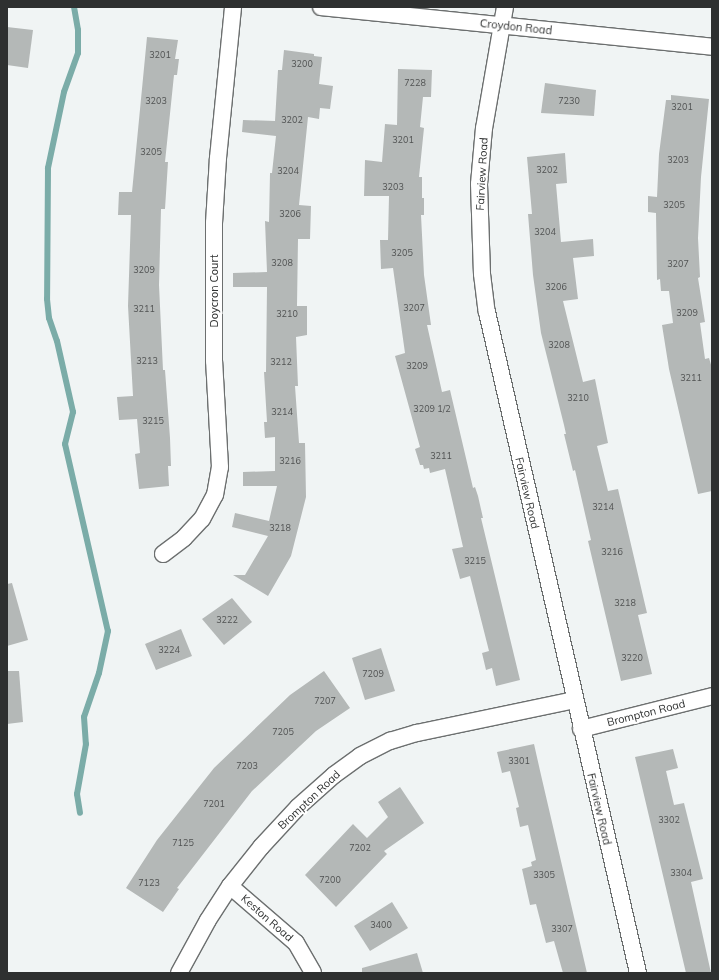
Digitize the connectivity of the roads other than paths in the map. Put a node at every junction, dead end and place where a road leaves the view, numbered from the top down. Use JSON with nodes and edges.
{"nodes":[{"id":1,"x":233,"y":7,"type":"edge"},
{"id":2,"x":321,"y":7,"type":"edge"},
{"id":3,"x":505,"y":7,"type":"edge"},
{"id":4,"x":501,"y":26,"type":"junction"},
{"id":5,"x":712,"y":47,"type":"edge"},
{"id":6,"x":163,"y":554,"type":"dead end"},
{"id":7,"x":712,"y":696,"type":"edge"},
{"id":8,"x":575,"y":700,"type":"junction"},
{"id":9,"x":581,"y":729,"type":"junction"},
{"id":10,"x":230,"y":886,"type":"junction"},
{"id":11,"x":179,"y":973,"type":"edge"},
{"id":12,"x":313,"y":973,"type":"edge"},
{"id":13,"x":638,"y":973,"type":"edge"}],
"edges":[{"from":1,"to":6,"type":"street","name":"Doycron Court"},
{"from":2,"to":4,"type":"street","name":"Croydon Road"},
{"from":3,"to":4,"type":"street","name":"Fairview Road"},
{"from":4,"to":5,"type":"street","name":"Croydon Road"},
{"from":4,"to":8,"type":"street","name":"Fairview Road"},
{"from":7,"to":9,"type":"street","name":"Brompton Road"},
{"from":8,"to":9,"type":"street","name":"Fairview Road"},
{"from":8,"to":10,"type":"street","name":"Brompton Road"},
{"from":9,"to":13,"type":"street","name":"Fairview Road"},
{"from":10,"to":11,"type":"street","name":"Brompton Road"},
{"from":10,"to":12,"type":"street","name":"Keston Road"}]}
